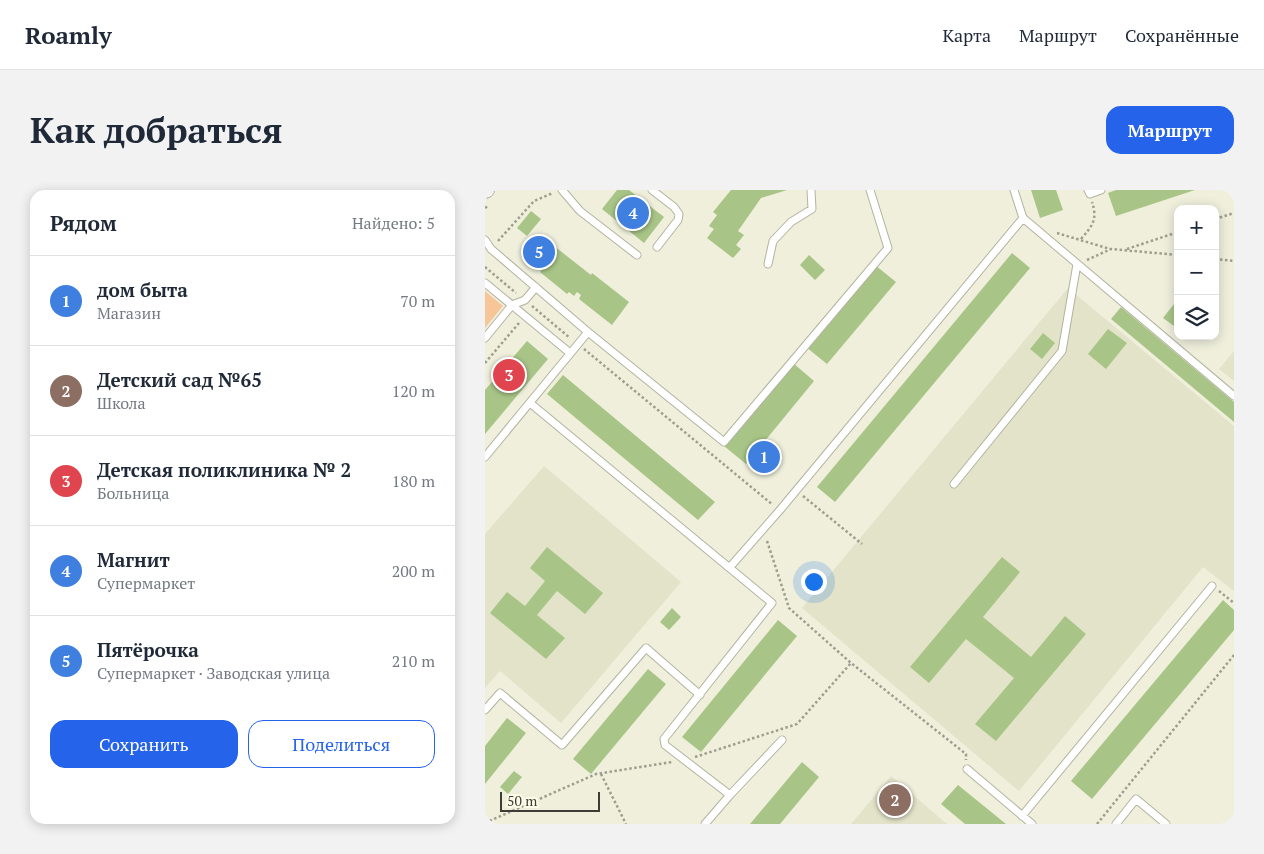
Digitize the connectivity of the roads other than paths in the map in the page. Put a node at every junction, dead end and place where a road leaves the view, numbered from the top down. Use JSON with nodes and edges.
{"nodes":[{"id":1,"x":562,"y":190,"type":"edge"},
{"id":2,"x":652,"y":190,"type":"edge"},
{"id":3,"x":811,"y":190,"type":"edge"},
{"id":4,"x":870,"y":190,"type":"edge"},
{"id":5,"x":1014,"y":190,"type":"edge"},
{"id":6,"x":1101,"y":190,"type":"edge"},
{"id":7,"x":1089,"y":192,"type":"edge"},
{"id":8,"x":1023,"y":218,"type":"junction"},
{"id":9,"x":485,"y":240,"type":"edge"},
{"id":10,"x":657,"y":248,"type":"dead end"},
{"id":11,"x":637,"y":256,"type":"dead end"},
{"id":12,"x":768,"y":264,"type":"dead end"},
{"id":13,"x":1077,"y":264,"type":"junction"},
{"id":14,"x":485,"y":283,"type":"edge"},
{"id":15,"x":536,"y":287,"type":"junction"},
{"id":16,"x":512,"y":305,"type":"junction"},
{"id":17,"x":588,"y":332,"type":"junction"},
{"id":18,"x":485,"y":338,"type":"edge"},
{"id":19,"x":570,"y":353,"type":"junction"},
{"id":20,"x":1234,"y":396,"type":"edge"},
{"id":21,"x":530,"y":403,"type":"junction"},
{"id":22,"x":485,"y":457,"type":"edge"},
{"id":23,"x":954,"y":484,"type":"dead end"},
{"id":24,"x":730,"y":567,"type":"junction"},
{"id":25,"x":1212,"y":586,"type":"road end"},
{"id":26,"x":700,"y":695,"type":"junction"},
{"id":27,"x":485,"y":710,"type":"edge"},
{"id":28,"x":782,"y":740,"type":"dead end"},
{"id":29,"x":967,"y":770,"type":"road end"},
{"id":30,"x":730,"y":795,"type":"junction"},
{"id":31,"x":1022,"y":816,"type":"junction"},
{"id":32,"x":705,"y":824,"type":"edge"},
{"id":33,"x":1032,"y":824,"type":"edge"},
{"id":34,"x":1116,"y":824,"type":"edge"},
{"id":35,"x":1166,"y":824,"type":"edge"}],
"edges":[{"from":1,"to":11,"type":"lane"},
{"from":2,"to":10,"type":"lane"},
{"from":3,"to":12,"type":"lane"},
{"from":4,"to":17,"type":"lane"},
{"from":5,"to":8,"type":"lane"},
{"from":6,"to":7,"type":"lane"},
{"from":8,"to":13,"type":"lane"},
{"from":8,"to":24,"type":"lane"},
{"from":9,"to":15,"type":"lane"},
{"from":13,"to":20,"type":"lane"},
{"from":13,"to":23,"type":"lane"},
{"from":14,"to":16,"type":"lane"},
{"from":15,"to":16,"type":"lane"},
{"from":15,"to":17,"type":"lane"},
{"from":16,"to":18,"type":"lane"},
{"from":16,"to":19,"type":"lane"},
{"from":17,"to":19,"type":"lane"},
{"from":19,"to":21,"type":"lane"},
{"from":21,"to":22,"type":"lane"},
{"from":21,"to":24,"type":"lane"},
{"from":24,"to":26,"type":"lane"},
{"from":25,"to":31,"type":"lane"},
{"from":26,"to":27,"type":"lane"},
{"from":26,"to":30,"type":"lane"},
{"from":28,"to":30,"type":"lane"},
{"from":29,"to":31,"type":"lane"},
{"from":30,"to":32,"type":"lane"},
{"from":31,"to":33,"type":"lane"},
{"from":34,"to":35,"type":"lane"}]}
